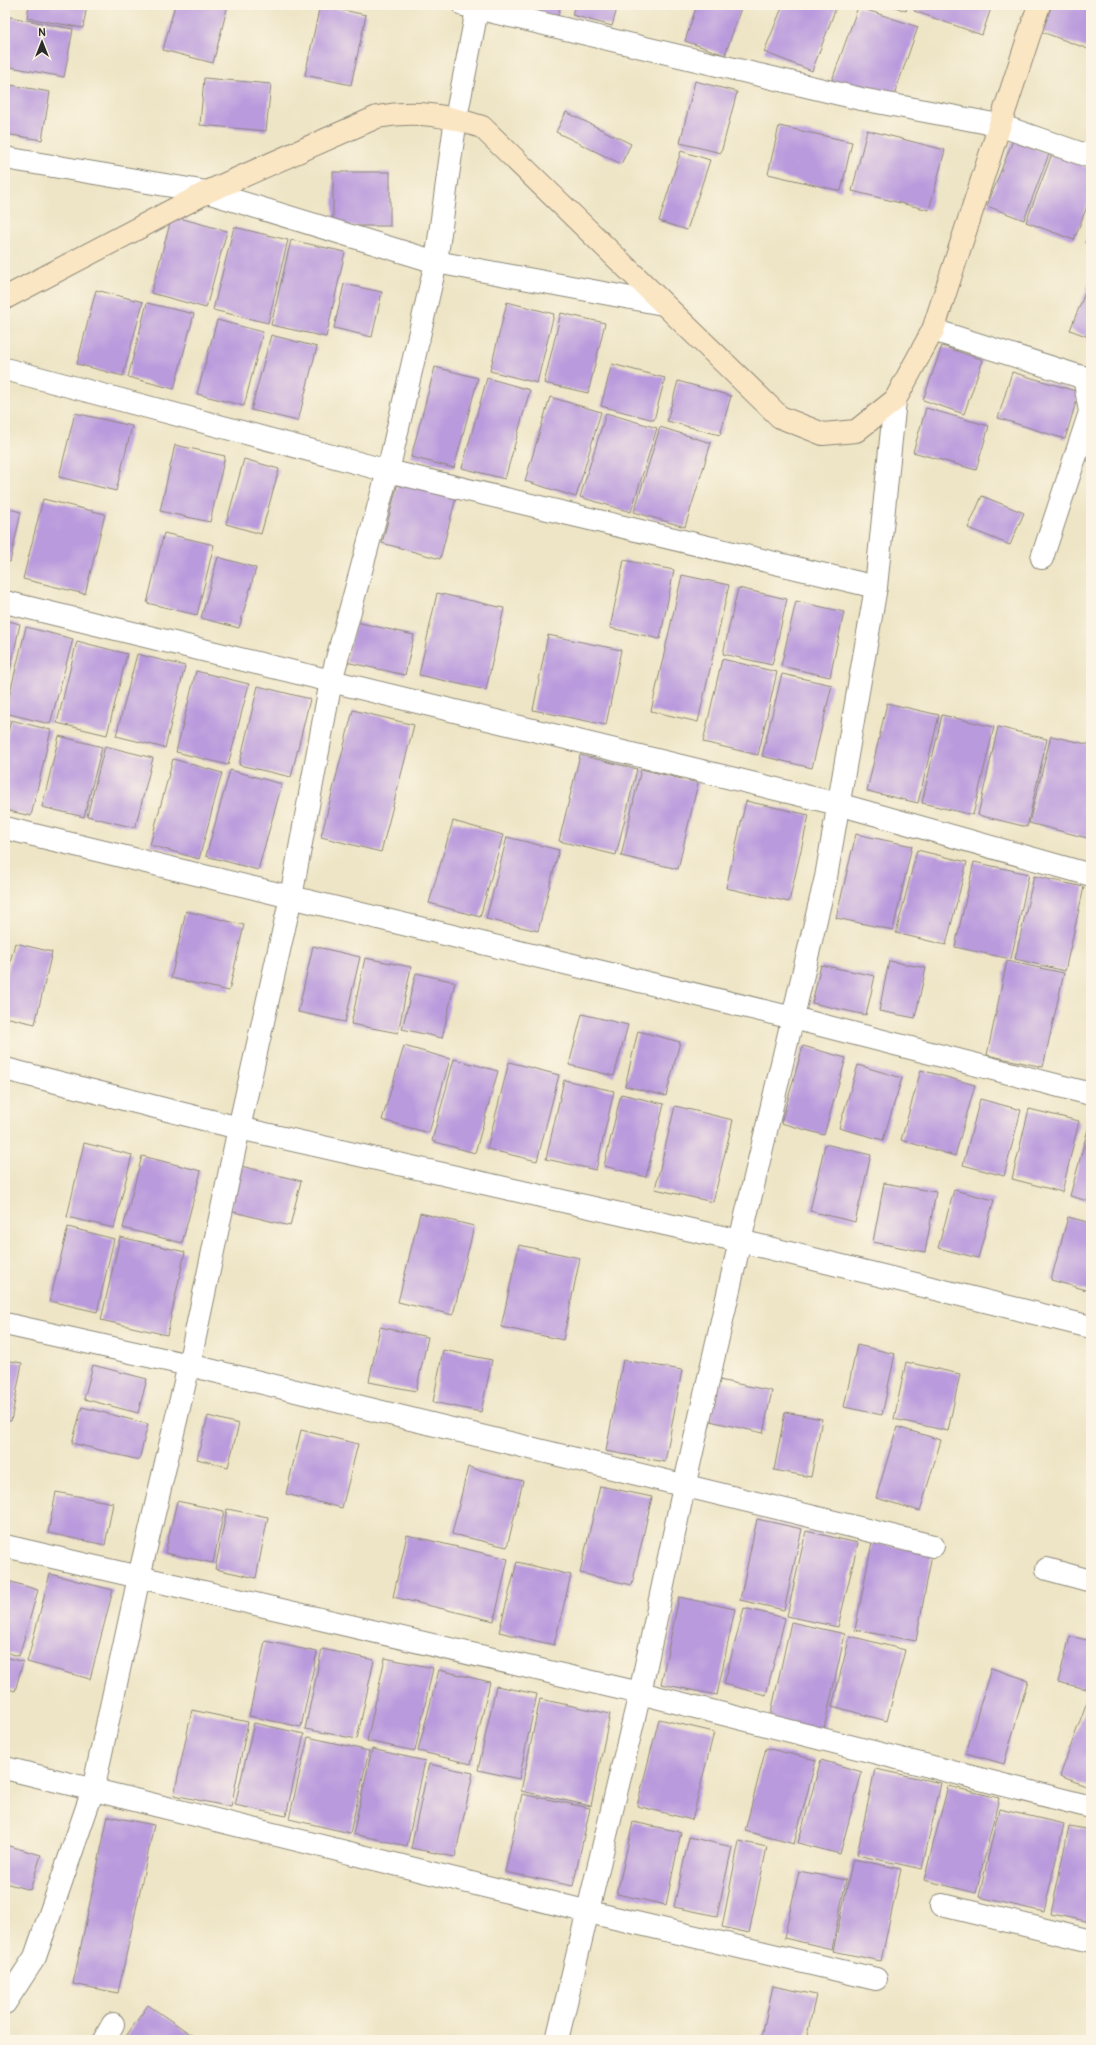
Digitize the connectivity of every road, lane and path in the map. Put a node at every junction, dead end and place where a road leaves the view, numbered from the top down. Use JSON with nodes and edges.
{"nodes":[{"id":1,"x":1039,"y":5,"type":"edge"},
{"id":2,"x":473,"y":6,"type":"edge"},
{"id":3,"x":456,"y":118,"type":"junction"},
{"id":4,"x":999,"y":125,"type":"junction"},
{"id":5,"x":1091,"y":157,"type":"edge"},
{"id":6,"x":5,"y":158,"type":"edge"},
{"id":7,"x":207,"y":192,"type":"junction"},
{"id":8,"x":436,"y":262,"type":"junction"},
{"id":9,"x":5,"y":298,"type":"edge"},
{"id":10,"x":663,"y":304,"type":"junction"},
{"id":11,"x":933,"y":330,"type":"junction"},
{"id":12,"x":5,"y":368,"type":"edge"},
{"id":13,"x":1087,"y":379,"type":"edge"},
{"id":14,"x":895,"y":400,"type":"junction"},
{"id":15,"x":388,"y":471,"type":"junction"},
{"id":16,"x":1042,"y":558,"type":"dead end"},
{"id":17,"x":876,"y":587,"type":"junction"},
{"id":18,"x":5,"y":602,"type":"edge"},
{"id":19,"x":331,"y":681,"type":"junction"},
{"id":20,"x":838,"y":804,"type":"junction"},
{"id":21,"x":5,"y":828,"type":"edge"},
{"id":22,"x":1091,"y":875,"type":"edge"},
{"id":23,"x":291,"y":897,"type":"junction"},
{"id":24,"x":793,"y":1018,"type":"junction"},
{"id":25,"x":5,"y":1069,"type":"edge"},
{"id":26,"x":1091,"y":1094,"type":"edge"},
{"id":27,"x":239,"y":1128,"type":"junction"},
{"id":28,"x":740,"y":1240,"type":"junction"},
{"id":29,"x":5,"y":1324,"type":"edge"},
{"id":30,"x":1091,"y":1327,"type":"edge"},
{"id":31,"x":189,"y":1365,"type":"junction"},
{"id":32,"x":684,"y":1487,"type":"junction"},
{"id":33,"x":5,"y":1546,"type":"edge"},
{"id":34,"x":933,"y":1546,"type":"dead end"},
{"id":35,"x":1047,"y":1569,"type":"dead end"},
{"id":36,"x":140,"y":1577,"type":"junction"},
{"id":37,"x":1091,"y":1582,"type":"edge"},
{"id":38,"x":640,"y":1693,"type":"junction"},
{"id":39,"x":5,"y":1768,"type":"edge"},
{"id":40,"x":93,"y":1790,"type":"junction"},
{"id":41,"x":1091,"y":1807,"type":"edge"},
{"id":42,"x":942,"y":1905,"type":"dead end"},
{"id":43,"x":589,"y":1912,"type":"junction"},
{"id":44,"x":1091,"y":1941,"type":"edge"},
{"id":45,"x":876,"y":1979,"type":"dead end"},
{"id":46,"x":5,"y":2003,"type":"edge"},
{"id":47,"x":558,"y":2040,"type":"edge"}],
"edges":[{"from":1,"to":4,"type":"street"},
{"from":2,"to":3,"type":"street"},
{"from":2,"to":4,"type":"street"},
{"from":3,"to":7,"type":"street"},
{"from":3,"to":8,"type":"street"},
{"from":3,"to":10,"type":"street"},
{"from":4,"to":5,"type":"street"},
{"from":4,"to":11,"type":"street"},
{"from":6,"to":7,"type":"street"},
{"from":7,"to":8,"type":"street"},
{"from":7,"to":9,"type":"street"},
{"from":8,"to":10,"type":"street"},
{"from":8,"to":15,"type":"street"},
{"from":10,"to":14,"type":"street"},
{"from":11,"to":13,"type":"street"},
{"from":11,"to":14,"type":"street"},
{"from":12,"to":15,"type":"street"},
{"from":13,"to":16,"type":"street"},
{"from":14,"to":17,"type":"street"},
{"from":15,"to":17,"type":"street"},
{"from":15,"to":19,"type":"street"},
{"from":17,"to":20,"type":"street"},
{"from":18,"to":19,"type":"street"},
{"from":19,"to":20,"type":"street"},
{"from":19,"to":23,"type":"street"},
{"from":20,"to":22,"type":"street"},
{"from":20,"to":24,"type":"street"},
{"from":21,"to":23,"type":"street"},
{"from":23,"to":24,"type":"street"},
{"from":23,"to":27,"type":"street"},
{"from":24,"to":26,"type":"street"},
{"from":24,"to":28,"type":"street"},
{"from":25,"to":27,"type":"street"},
{"from":27,"to":28,"type":"street"},
{"from":27,"to":31,"type":"street"},
{"from":28,"to":30,"type":"street"},
{"from":28,"to":32,"type":"street"},
{"from":29,"to":31,"type":"street"},
{"from":31,"to":32,"type":"street"},
{"from":31,"to":36,"type":"street"},
{"from":32,"to":34,"type":"street"},
{"from":32,"to":38,"type":"street"},
{"from":33,"to":36,"type":"street"},
{"from":35,"to":37,"type":"street"},
{"from":36,"to":38,"type":"street"},
{"from":36,"to":40,"type":"street"},
{"from":38,"to":41,"type":"street"},
{"from":38,"to":43,"type":"street"},
{"from":39,"to":40,"type":"street"},
{"from":40,"to":43,"type":"street"},
{"from":40,"to":46,"type":"street"},
{"from":42,"to":44,"type":"street"},
{"from":43,"to":45,"type":"street"},
{"from":43,"to":47,"type":"street"}]}
